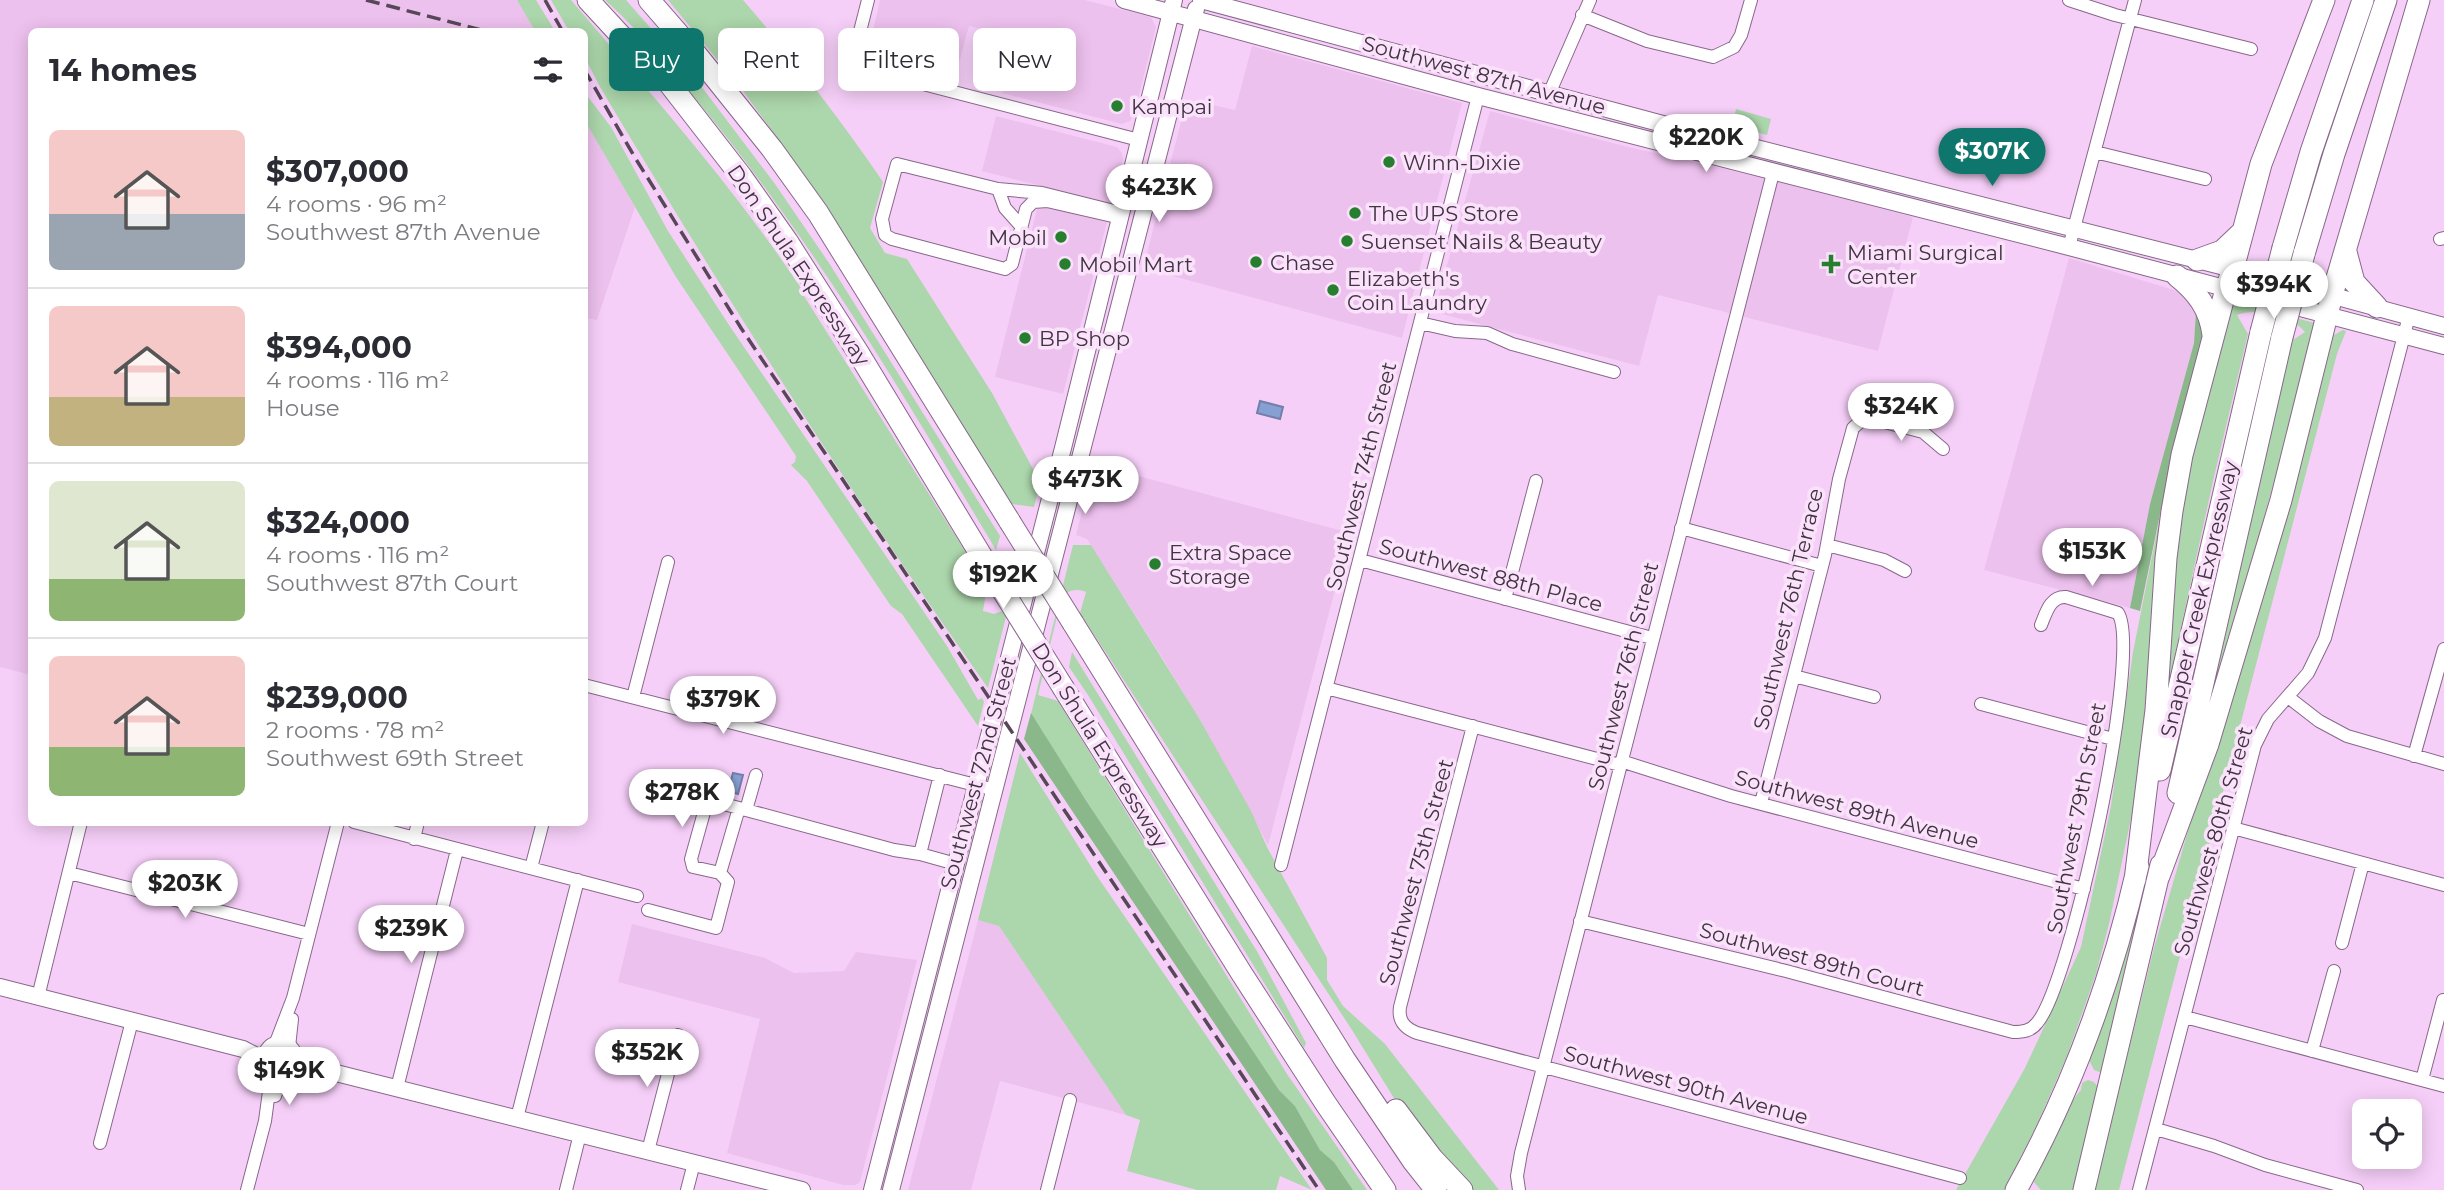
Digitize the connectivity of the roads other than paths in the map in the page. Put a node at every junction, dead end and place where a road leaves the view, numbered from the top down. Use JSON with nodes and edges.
{"nodes":[{"id":1,"x":588,"y":0,"type":"edge"},
{"id":2,"x":649,"y":0,"type":"edge"},
{"id":3,"x":868,"y":0,"type":"edge"},
{"id":4,"x":1124,"y":0,"type":"edge"},
{"id":5,"x":1200,"y":0,"type":"edge"},
{"id":6,"x":1590,"y":0,"type":"edge"},
{"id":7,"x":1751,"y":0,"type":"edge"},
{"id":8,"x":2069,"y":0,"type":"edge"},
{"id":9,"x":2135,"y":0,"type":"edge"},
{"id":10,"x":2324,"y":0,"type":"edge"},
{"id":11,"x":2362,"y":0,"type":"edge"},
{"id":12,"x":2386,"y":0,"type":"edge"},
{"id":13,"x":2419,"y":0,"type":"edge"},
{"id":14,"x":1172,"y":6,"type":"edge"},
{"id":15,"x":1582,"y":15,"type":"junction"},
{"id":16,"x":1193,"y":19,"type":"junction"},
{"id":17,"x":2130,"y":19,"type":"junction"},
{"id":18,"x":1363,"y":45,"type":"junction"},
{"id":19,"x":2251,"y":49,"type":"dead end"},
{"id":20,"x":1359,"y":64,"type":"junction"},
{"id":21,"x":1549,"y":94,"type":"junction"},
{"id":22,"x":1478,"y":96,"type":"junction"},
{"id":23,"x":1551,"y":114,"type":"junction"},
{"id":24,"x":1674,"y":127,"type":"junction"},
{"id":25,"x":1139,"y":140,"type":"junction"},
{"id":26,"x":1648,"y":140,"type":"junction"},
{"id":27,"x":2095,"y":152,"type":"junction"},
{"id":28,"x":1778,"y":154,"type":"junction"},
{"id":29,"x":1773,"y":173,"type":"junction"},
{"id":30,"x":1130,"y":177,"type":"junction"},
{"id":31,"x":2205,"y":179,"type":"dead end"},
{"id":32,"x":1150,"y":183,"type":"junction"},
{"id":33,"x":998,"y":189,"type":"junction"},
{"id":34,"x":1923,"y":189,"type":"junction"},
{"id":35,"x":1917,"y":208,"type":"junction"},
{"id":36,"x":1121,"y":216,"type":"junction"},
{"id":37,"x":1021,"y":226,"type":"junction"},
{"id":38,"x":2074,"y":229,"type":"junction"},
{"id":39,"x":2242,"y":231,"type":"junction"},
{"id":40,"x":2070,"y":247,"type":"junction"},
{"id":41,"x":2346,"y":250,"type":"junction"},
{"id":42,"x":2197,"y":260,"type":"junction"},
{"id":43,"x":2177,"y":276,"type":"junction"},
{"id":44,"x":2230,"y":279,"type":"junction"},
{"id":45,"x":1103,"y":288,"type":"junction"},
{"id":46,"x":1123,"y":293,"type":"junction"},
{"id":47,"x":2331,"y":305,"type":"junction"},
{"id":48,"x":2378,"y":307,"type":"junction"},
{"id":49,"x":2409,"y":316,"type":"junction"},
{"id":50,"x":1420,"y":323,"type":"junction"},
{"id":51,"x":2444,"y":326,"type":"edge"},
{"id":52,"x":2404,"y":336,"type":"junction"},
{"id":53,"x":2213,"y":338,"type":"junction"},
{"id":54,"x":2444,"y":346,"type":"edge"},
{"id":55,"x":1614,"y":372,"type":"dead end"},
{"id":56,"x":1063,"y":448,"type":"junction"},
{"id":57,"x":1942,"y":449,"type":"dead end"},
{"id":58,"x":1083,"y":454,"type":"junction"},
{"id":59,"x":1536,"y":481,"type":"dead end"},
{"id":60,"x":1681,"y":528,"type":"junction"},
{"id":61,"x":1827,"y":545,"type":"junction"},
{"id":62,"x":1360,"y":560,"type":"junction"},
{"id":63,"x":668,"y":562,"type":"dead end"},
{"id":64,"x":1822,"y":566,"type":"junction"},
{"id":65,"x":1905,"y":571,"type":"dead end"},
{"id":66,"x":1505,"y":599,"type":"junction"},
{"id":67,"x":2041,"y":625,"type":"dead end"},
{"id":68,"x":1652,"y":638,"type":"junction"},
{"id":69,"x":2444,"y":649,"type":"edge"},
{"id":70,"x":1794,"y":676,"type":"junction"},
{"id":71,"x":588,"y":686,"type":"edge"},
{"id":72,"x":1326,"y":688,"type":"junction"},
{"id":73,"x":2288,"y":696,"type":"junction"},
{"id":74,"x":633,"y":697,"type":"junction"},
{"id":75,"x":1874,"y":697,"type":"dead end"},
{"id":76,"x":1981,"y":704,"type":"dead end"},
{"id":77,"x":1473,"y":726,"type":"junction"},
{"id":78,"x":2113,"y":739,"type":"junction"},
{"id":79,"x":2414,"y":756,"type":"junction"},
{"id":80,"x":1621,"y":763,"type":"junction"},
{"id":81,"x":2444,"y":764,"type":"edge"},
{"id":82,"x":755,"y":775,"type":"dead end"},
{"id":83,"x":940,"y":775,"type":"junction"},
{"id":84,"x":977,"y":786,"type":"junction"},
{"id":85,"x":995,"y":790,"type":"junction"},
{"id":86,"x":1761,"y":803,"type":"junction"},
{"id":87,"x":742,"y":809,"type":"junction"},
{"id":88,"x":81,"y":826,"type":"edge"},
{"id":89,"x":337,"y":826,"type":"edge"},
{"id":90,"x":368,"y":826,"type":"edge"},
{"id":91,"x":417,"y":826,"type":"edge"},
{"id":92,"x":542,"y":826,"type":"edge"},
{"id":93,"x":2233,"y":828,"type":"junction"},
{"id":94,"x":414,"y":839,"type":"junction"},
{"id":95,"x":457,"y":850,"type":"junction"},
{"id":96,"x":920,"y":854,"type":"junction"},
{"id":97,"x":2363,"y":863,"type":"junction"},
{"id":98,"x":956,"y":864,"type":"junction"},
{"id":99,"x":1281,"y":865,"type":"dead end"},
{"id":100,"x":531,"y":868,"type":"junction"},
{"id":101,"x":69,"y":873,"type":"junction"},
{"id":102,"x":720,"y":873,"type":"junction"},
{"id":103,"x":2159,"y":876,"type":"junction"},
{"id":104,"x":578,"y":880,"type":"junction"},
{"id":105,"x":2135,"y":880,"type":"junction"},
{"id":106,"x":2444,"y":885,"type":"edge"},
{"id":107,"x":2084,"y":889,"type":"junction"},
{"id":108,"x":948,"y":893,"type":"junction"},
{"id":109,"x":637,"y":896,"type":"dead end"},
{"id":110,"x":966,"y":899,"type":"junction"},
{"id":111,"x":648,"y":910,"type":"dead end"},
{"id":112,"x":1580,"y":921,"type":"junction"},
{"id":113,"x":1263,"y":929,"type":"junction"},
{"id":114,"x":309,"y":934,"type":"junction"},
{"id":115,"x":2342,"y":943,"type":"dead end"},
{"id":116,"x":928,"y":971,"type":"junction"},
{"id":117,"x":2334,"y":971,"type":"dead end"},
{"id":118,"x":947,"y":975,"type":"junction"},
{"id":119,"x":0,"y":987,"type":"edge"},
{"id":120,"x":38,"y":997,"type":"junction"},
{"id":121,"x":2443,"y":1000,"type":"edge"},
{"id":122,"x":2185,"y":1017,"type":"junction"},
{"id":123,"x":132,"y":1021,"type":"junction"},
{"id":124,"x":1404,"y":1026,"type":"joint"},
{"id":125,"x":2032,"y":1028,"type":"joint"},
{"id":126,"x":678,"y":1035,"type":"dead end"},
{"id":127,"x":2312,"y":1051,"type":"junction"},
{"id":128,"x":279,"y":1058,"type":"junction"},
{"id":129,"x":1543,"y":1066,"type":"junction"},
{"id":130,"x":2422,"y":1080,"type":"junction"},
{"id":131,"x":2444,"y":1086,"type":"edge"},
{"id":132,"x":397,"y":1088,"type":"junction"},
{"id":133,"x":1070,"y":1100,"type":"dead end"},
{"id":134,"x":517,"y":1118,"type":"junction"},
{"id":135,"x":2156,"y":1129,"type":"junction"},
{"id":136,"x":580,"y":1134,"type":"junction"},
{"id":137,"x":100,"y":1143,"type":"dead end"},
{"id":138,"x":648,"y":1151,"type":"junction"},
{"id":139,"x":694,"y":1163,"type":"junction"},
{"id":140,"x":1960,"y":1178,"type":"dead end"},
{"id":141,"x":247,"y":1190,"type":"edge"},
{"id":142,"x":566,"y":1190,"type":"edge"},
{"id":143,"x":687,"y":1190,"type":"edge"},
{"id":144,"x":802,"y":1190,"type":"edge"},
{"id":145,"x":872,"y":1190,"type":"edge"},
{"id":146,"x":891,"y":1190,"type":"edge"},
{"id":147,"x":1046,"y":1190,"type":"edge"},
{"id":148,"x":1385,"y":1190,"type":"edge"},
{"id":149,"x":1436,"y":1190,"type":"edge"},
{"id":150,"x":1462,"y":1190,"type":"edge"},
{"id":151,"x":1519,"y":1190,"type":"edge"},
{"id":152,"x":2016,"y":1190,"type":"edge"},
{"id":153,"x":2084,"y":1190,"type":"edge"},
{"id":154,"x":2139,"y":1190,"type":"edge"},
{"id":155,"x":2357,"y":1190,"type":"edge"}],
"edges":[{"from":1,"to":148,"type":"highway","name":"Don Shula Expressway","bridge":true},
{"from":2,"to":113,"type":"highway","name":"Don Shula Expressway","bridge":true},
{"from":3,"to":25,"type":"street"},
{"from":4,"to":14,"type":"main road","name":"Southwest 87th Avenue"},
{"from":5,"to":16,"type":"main road","name":"Southwest 72nd Street"},
{"from":5,"to":18,"type":"main road","name":"Southwest 87th Avenue"},
{"from":6,"to":15,"type":"street"},
{"from":7,"to":15,"type":"street"},
{"from":8,"to":17,"type":"street"},
{"from":9,"to":17,"type":"street"},
{"from":10,"to":39,"type":"highway"},
{"from":11,"to":105,"type":"highway","name":"Snapper Creek Expressway","bridge":true},
{"from":12,"to":103,"type":"highway","name":"Snapper Creek Expressway","bridge":true},
{"from":13,"to":41,"type":"highway"},
{"from":14,"to":16,"type":"main road","name":"Southwest 87th Avenue"},
{"from":14,"to":25,"type":"main road","name":"Southwest 72nd Street"},
{"from":15,"to":21,"type":"street"},
{"from":16,"to":20,"type":"main road","name":"Southwest 87th Avenue"},
{"from":16,"to":32,"type":"main road","name":"Southwest 72nd Street"},
{"from":17,"to":19,"type":"street"},
{"from":17,"to":27,"type":"street"},
{"from":18,"to":20,"type":"main road"},
{"from":18,"to":21,"type":"main road","name":"Southwest 87th Avenue"},
{"from":20,"to":22,"type":"main road","name":"Southwest 87th Avenue"},
{"from":21,"to":23,"type":"main road"},
{"from":21,"to":24,"type":"main road","name":"Southwest 87th Avenue"},
{"from":22,"to":23,"type":"main road","name":"Southwest 87th Avenue"},
{"from":22,"to":50,"type":"street","name":"Southwest 74th Street"},
{"from":23,"to":26,"type":"main road","name":"Southwest 87th Avenue"},
{"from":24,"to":26,"type":"main road"},
{"from":24,"to":28,"type":"main road","name":"Southwest 87th Avenue"},
{"from":25,"to":30,"type":"main road","name":"Southwest 72nd Street"},
{"from":26,"to":29,"type":"main road","name":"Southwest 87th Avenue"},
{"from":27,"to":31,"type":"street"},
{"from":27,"to":38,"type":"street"},
{"from":28,"to":29,"type":"main road"},
{"from":28,"to":34,"type":"main road","name":"Southwest 87th Avenue"},
{"from":29,"to":35,"type":"main road","name":"Southwest 87th Avenue"},
{"from":29,"to":60,"type":"street","name":"Southwest 76th Street"},
{"from":30,"to":32,"type":"main road"},
{"from":30,"to":36,"type":"main road","name":"Southwest 72nd Street"},
{"from":32,"to":46,"type":"main road","name":"Southwest 72nd Street"},
{"from":33,"to":36,"type":"street"},
{"from":33,"to":37,"type":"street"},
{"from":33,"to":37,"type":"street"},
{"from":34,"to":35,"type":"main road"},
{"from":34,"to":38,"type":"main road","name":"Southwest 87th Avenue"},
{"from":35,"to":40,"type":"main road","name":"Southwest 87th Avenue"},
{"from":36,"to":37,"type":"street"},
{"from":36,"to":45,"type":"main road","name":"Southwest 72nd Street"},
{"from":38,"to":40,"type":"street"},
{"from":38,"to":42,"type":"main road","name":"Southwest 87th Avenue"},
{"from":39,"to":42,"type":"highway"},
{"from":39,"to":44,"type":"highway"},
{"from":40,"to":43,"type":"main road","name":"Southwest 87th Avenue"},
{"from":41,"to":47,"type":"highway"},
{"from":41,"to":48,"type":"highway"},
{"from":42,"to":44,"type":"main road","name":"Southwest 87th Avenue"},
{"from":43,"to":44,"type":"main road","name":"Southwest 87th Avenue"},
{"from":43,"to":53,"type":"highway"},
{"from":44,"to":47,"type":"main road","name":"Southwest 87th Avenue"},
{"from":44,"to":53,"type":"highway"},
{"from":45,"to":46,"type":"main road"},
{"from":45,"to":56,"type":"main road","name":"Southwest 72nd Street"},
{"from":46,"to":58,"type":"main road","name":"Southwest 72nd Street"},
{"from":47,"to":48,"type":"main road","name":"Southwest 87th Avenue"},
{"from":47,"to":52,"type":"main road","name":"Southwest 87th Avenue"},
{"from":47,"to":103,"type":"highway"},
{"from":48,"to":49,"type":"main road","name":"Southwest 87th Avenue"},
{"from":49,"to":51,"type":"main road","name":"Southwest 87th Avenue"},
{"from":49,"to":52,"type":"street","name":"Southwest 80th Street"},
{"from":50,"to":55,"type":"street"},
{"from":50,"to":62,"type":"street","name":"Southwest 74th Street"},
{"from":52,"to":54,"type":"main road","name":"Southwest 87th Avenue"},
{"from":52,"to":73,"type":"street","name":"Southwest 80th Street"},
{"from":53,"to":105,"type":"highway"},
{"from":56,"to":58,"type":"main road"},
{"from":56,"to":84,"type":"main road","name":"Southwest 72nd Street"},
{"from":57,"to":61,"type":"street","name":"Southwest 76th Terrace"},
{"from":58,"to":85,"type":"main road","name":"Southwest 72nd Street"},
{"from":59,"to":66,"type":"street"},
{"from":60,"to":64,"type":"street"},
{"from":60,"to":68,"type":"street","name":"Southwest 76th Street"},
{"from":61,"to":64,"type":"street","name":"Southwest 76th Terrace"},
{"from":61,"to":65,"type":"street"},
{"from":62,"to":66,"type":"street","name":"Southwest 88th Place"},
{"from":62,"to":72,"type":"street","name":"Southwest 74th Street"},
{"from":63,"to":74,"type":"street"},
{"from":64,"to":70,"type":"street","name":"Southwest 76th Terrace"},
{"from":66,"to":68,"type":"street","name":"Southwest 88th Place"},
{"from":67,"to":78,"type":"street","name":"Southwest 79th Street"},
{"from":68,"to":80,"type":"street","name":"Southwest 76th Street"},
{"from":69,"to":79,"type":"street"},
{"from":70,"to":75,"type":"street"},
{"from":70,"to":86,"type":"street","name":"Southwest 76th Terrace"},
{"from":71,"to":74,"type":"street"},
{"from":72,"to":77,"type":"street","name":"Southwest 89th Avenue"},
{"from":72,"to":99,"type":"street","name":"Southwest 74th Street"},
{"from":73,"to":79,"type":"street"},
{"from":73,"to":93,"type":"street","name":"Southwest 80th Street"},
{"from":74,"to":83,"type":"street"},
{"from":76,"to":78,"type":"street"},
{"from":77,"to":80,"type":"street","name":"Southwest 89th Avenue"},
{"from":77,"to":124,"type":"street","name":"Southwest 75th Street"},
{"from":78,"to":107,"type":"street","name":"Southwest 79th Street"},
{"from":79,"to":81,"type":"street"},
{"from":80,"to":86,"type":"street","name":"Southwest 89th Avenue"},
{"from":80,"to":112,"type":"street","name":"Southwest 76th Street"},
{"from":82,"to":87,"type":"street"},
{"from":83,"to":84,"type":"street"},
{"from":83,"to":96,"type":"street"},
{"from":84,"to":85,"type":"street"},
{"from":84,"to":98,"type":"main road","name":"Southwest 72nd Street"},
{"from":85,"to":110,"type":"main road","name":"Southwest 72nd Street"},
{"from":86,"to":107,"type":"street","name":"Southwest 89th Avenue"},
{"from":87,"to":96,"type":"street"},
{"from":87,"to":102,"type":"street"},
{"from":87,"to":102,"type":"street"},
{"from":88,"to":101,"type":"street"},
{"from":89,"to":114,"type":"street"},
{"from":90,"to":94,"type":"street"},
{"from":91,"to":94,"type":"street"},
{"from":92,"to":100,"type":"street"},
{"from":93,"to":97,"type":"street"},
{"from":93,"to":122,"type":"street","name":"Southwest 80th Street"},
{"from":94,"to":95,"type":"street"},
{"from":95,"to":100,"type":"street"},
{"from":95,"to":132,"type":"street"},
{"from":96,"to":98,"type":"street"},
{"from":97,"to":106,"type":"street"},
{"from":97,"to":115,"type":"street"},
{"from":98,"to":108,"type":"main road","name":"Southwest 72nd Street"},
{"from":100,"to":104,"type":"street"},
{"from":101,"to":114,"type":"street"},
{"from":101,"to":120,"type":"street"},
{"from":102,"to":111,"type":"street"},
{"from":103,"to":153,"type":"highway","name":"Snapper Creek Expressway"},
{"from":104,"to":109,"type":"street"},
{"from":104,"to":134,"type":"street"},
{"from":105,"to":152,"type":"highway","name":"Snapper Creek Expressway"},
{"from":107,"to":125,"type":"street","name":"Southwest 79th Street"},
{"from":108,"to":110,"type":"main road"},
{"from":108,"to":116,"type":"main road","name":"Southwest 72nd Street"},
{"from":110,"to":118,"type":"main road","name":"Southwest 72nd Street"},
{"from":112,"to":125,"type":"street","name":"Southwest 89th Court"},
{"from":112,"to":129,"type":"street","name":"Southwest 76th Street"},
{"from":113,"to":149,"type":"highway","name":"Don Shula Expressway"},
{"from":113,"to":150,"type":"highway"},
{"from":114,"to":128,"type":"street"},
{"from":116,"to":118,"type":"main road"},
{"from":116,"to":145,"type":"main road","name":"Southwest 72nd Street"},
{"from":117,"to":127,"type":"street"},
{"from":118,"to":146,"type":"main road","name":"Southwest 72nd Street"},
{"from":119,"to":120,"type":"main road"},
{"from":120,"to":123,"type":"main road"},
{"from":121,"to":130,"type":"street"},
{"from":122,"to":127,"type":"street"},
{"from":122,"to":135,"type":"street","name":"Southwest 80th Street"},
{"from":123,"to":128,"type":"main road"},
{"from":123,"to":137,"type":"street"},
{"from":124,"to":129,"type":"street","name":"Southwest 90th Avenue"},
{"from":126,"to":138,"type":"street"},
{"from":127,"to":130,"type":"street"},
{"from":128,"to":132,"type":"main road"},
{"from":128,"to":141,"type":"street"},
{"from":129,"to":140,"type":"street","name":"Southwest 90th Avenue"},
{"from":129,"to":151,"type":"street","name":"Southwest 76th Street"},
{"from":130,"to":131,"type":"street"},
{"from":132,"to":134,"type":"main road"},
{"from":133,"to":147,"type":"street"},
{"from":134,"to":136,"type":"main road"},
{"from":135,"to":154,"type":"street","name":"Southwest 80th Street"},
{"from":135,"to":155,"type":"street"},
{"from":136,"to":138,"type":"main road"},
{"from":136,"to":142,"type":"street"},
{"from":138,"to":139,"type":"main road"},
{"from":139,"to":143,"type":"street"},
{"from":139,"to":144,"type":"main road"}]}
